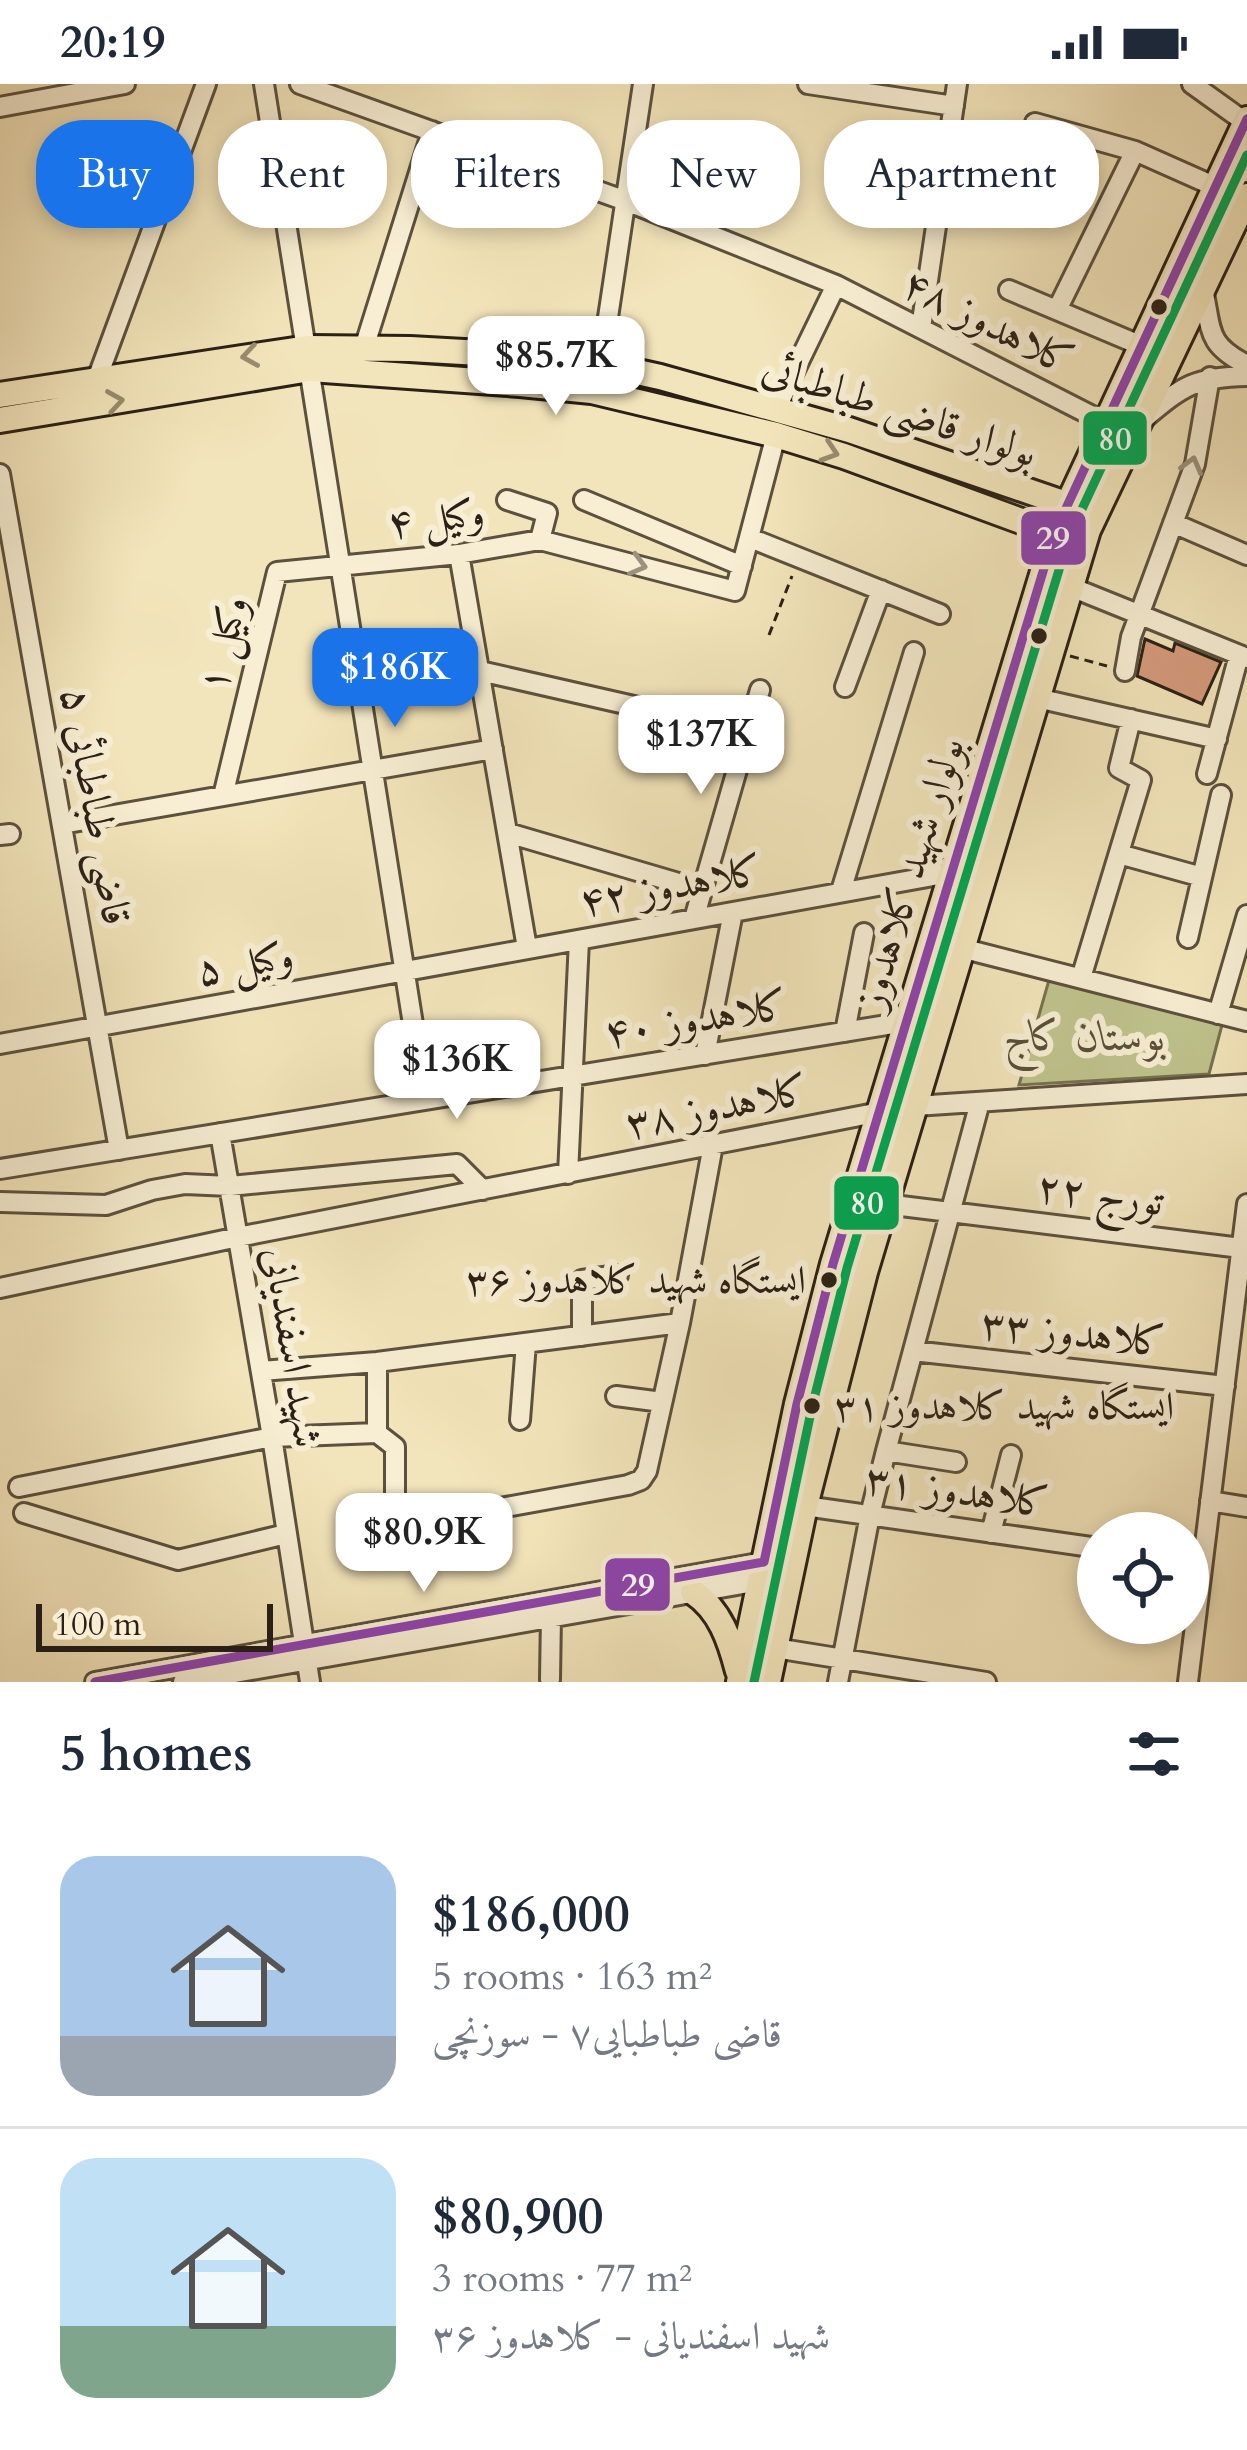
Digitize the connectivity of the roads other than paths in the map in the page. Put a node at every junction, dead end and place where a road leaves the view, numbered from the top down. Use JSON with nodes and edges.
{"nodes":[{"id":1,"x":121,"y":84,"type":"edge"},
{"id":2,"x":206,"y":84,"type":"edge"},
{"id":3,"x":264,"y":84,"type":"edge"},
{"id":4,"x":300,"y":84,"type":"edge"},
{"id":5,"x":643,"y":84,"type":"edge"},
{"id":6,"x":808,"y":84,"type":"edge"},
{"id":7,"x":958,"y":84,"type":"edge"},
{"id":8,"x":1192,"y":84,"type":"edge"},
{"id":9,"x":954,"y":106,"type":"junction"},
{"id":10,"x":0,"y":107,"type":"edge"},
{"id":11,"x":1246,"y":120,"type":"edge"},
{"id":12,"x":411,"y":124,"type":"edge"},
{"id":13,"x":1099,"y":141,"type":"edge"},
{"id":14,"x":1135,"y":151,"type":"junction"},
{"id":15,"x":1216,"y":187,"type":"junction"},
{"id":16,"x":603,"y":193,"type":"edge"},
{"id":17,"x":1247,"y":196,"type":"edge"},
{"id":18,"x":411,"y":198,"type":"edge"},
{"id":19,"x":626,"y":201,"type":"junction"},
{"id":20,"x":836,"y":285,"type":"junction"},
{"id":21,"x":1202,"y":289,"type":"junction"},
{"id":22,"x":1009,"y":290,"type":"dead end"},
{"id":23,"x":1058,"y":310,"type":"junction"},
{"id":24,"x":921,"y":328,"type":"junction"},
{"id":25,"x":1142,"y":346,"type":"junction"},
{"id":26,"x":364,"y":348,"type":"junction"},
{"id":27,"x":309,"y":358,"type":"junction"},
{"id":28,"x":601,"y":364,"type":"junction"},
{"id":29,"x":1247,"y":365,"type":"edge"},
{"id":30,"x":1247,"y":376,"type":"edge"},
{"id":31,"x":1210,"y":377,"type":"junction"},
{"id":32,"x":98,"y":379,"type":"junction"},
{"id":33,"x":0,"y":394,"type":"edge"},
{"id":34,"x":0,"y":420,"type":"edge"},
{"id":35,"x":776,"y":422,"type":"junction"},
{"id":36,"x":1106,"y":423,"type":"junction"},
{"id":37,"x":1138,"y":424,"type":"junction"},
{"id":38,"x":0,"y":474,"type":"edge"},
{"id":39,"x":507,"y":500,"type":"dead end"},
{"id":40,"x":584,"y":500,"type":"dead end"},
{"id":41,"x":1069,"y":505,"type":"junction"},
{"id":42,"x":1173,"y":523,"type":"junction"},
{"id":43,"x":1088,"y":530,"type":"junction"},
{"id":44,"x":1055,"y":532,"type":"junction"},
{"id":45,"x":750,"y":538,"type":"junction"},
{"id":46,"x":540,"y":540,"type":"junction"},
{"id":47,"x":460,"y":554,"type":"junction"},
{"id":48,"x":1247,"y":555,"type":"edge"},
{"id":49,"x":341,"y":566,"type":"junction"},
{"id":50,"x":742,"y":566,"type":"junction"},
{"id":51,"x":1070,"y":587,"type":"junction"},
{"id":52,"x":881,"y":590,"type":"junction"},
{"id":53,"x":940,"y":614,"type":"dead end"},
{"id":54,"x":1139,"y":615,"type":"junction"},
{"id":55,"x":914,"y":652,"type":"dead end"},
{"id":56,"x":1243,"y":656,"type":"edge"},
{"id":57,"x":480,"y":671,"type":"junction"},
{"id":58,"x":1125,"y":671,"type":"road end"},
{"id":59,"x":845,"y":688,"type":"dead end"},
{"id":60,"x":760,"y":690,"type":"dead end"},
{"id":61,"x":1037,"y":698,"type":"junction"},
{"id":62,"x":1132,"y":719,"type":"junction"},
{"id":63,"x":748,"y":731,"type":"junction"},
{"id":64,"x":1216,"y":739,"type":"junction"},
{"id":65,"x":493,"y":749,"type":"junction"},
{"id":66,"x":374,"y":770,"type":"junction"},
{"id":67,"x":1208,"y":774,"type":"dead end"},
{"id":68,"x":1222,"y":795,"type":"dead end"},
{"id":69,"x":223,"y":796,"type":"junction"},
{"id":70,"x":62,"y":824,"type":"junction"},
{"id":71,"x":508,"y":833,"type":"junction"},
{"id":72,"x":1119,"y":854,"type":"junction"},
{"id":73,"x":950,"y":873,"type":"junction"},
{"id":74,"x":1202,"y":877,"type":"junction"},
{"id":75,"x":702,"y":890,"type":"junction"},
{"id":76,"x":842,"y":891,"type":"junction"},
{"id":77,"x":734,"y":912,"type":"junction"},
{"id":78,"x":1247,"y":915,"type":"edge"},
{"id":79,"x":694,"y":919,"type":"junction"},
{"id":80,"x":863,"y":933,"type":"dead end"},
{"id":81,"x":1188,"y":938,"type":"dead end"},
{"id":82,"x":579,"y":940,"type":"junction"},
{"id":83,"x":527,"y":948,"type":"junction"},
{"id":84,"x":961,"y":948,"type":"junction"},
{"id":85,"x":405,"y":971,"type":"junction"},
{"id":86,"x":1082,"y":978,"type":"junction"},
{"id":87,"x":1218,"y":1013,"type":"junction"},
{"id":88,"x":1247,"y":1021,"type":"edge"},
{"id":89,"x":905,"y":1022,"type":"junction"},
{"id":90,"x":98,"y":1027,"type":"junction"},
{"id":91,"x":844,"y":1032,"type":"junction"},
{"id":92,"x":0,"y":1044,"type":"edge"},
{"id":93,"x":705,"y":1054,"type":"junction"},
{"id":94,"x":573,"y":1076,"type":"junction"},
{"id":95,"x":1247,"y":1084,"type":"edge"},
{"id":96,"x":425,"y":1100,"type":"junction"},
{"id":97,"x":980,"y":1102,"type":"junction"},
{"id":98,"x":915,"y":1106,"type":"junction"},
{"id":99,"x":880,"y":1112,"type":"junction"},
{"id":100,"x":220,"y":1133,"type":"junction"},
{"id":101,"x":713,"y":1145,"type":"junction"},
{"id":102,"x":119,"y":1150,"type":"junction"},
{"id":103,"x":0,"y":1169,"type":"edge"},
{"id":104,"x":568,"y":1174,"type":"junction"},
{"id":105,"x":230,"y":1186,"type":"junction"},
{"id":106,"x":483,"y":1190,"type":"junction"},
{"id":107,"x":0,"y":1202,"type":"edge"},
{"id":108,"x":885,"y":1204,"type":"junction"},
{"id":109,"x":1247,"y":1204,"type":"edge"},
{"id":110,"x":950,"y":1212,"type":"junction"},
{"id":111,"x":1244,"y":1235,"type":"edge"},
{"id":112,"x":238,"y":1237,"type":"junction"},
{"id":113,"x":618,"y":1275,"type":"dead end"},
{"id":114,"x":0,"y":1288,"type":"edge"},
{"id":115,"x":680,"y":1323,"type":"junction"},
{"id":116,"x":581,"y":1336,"type":"junction"},
{"id":117,"x":526,"y":1343,"type":"junction"},
{"id":118,"x":913,"y":1351,"type":"junction"},
{"id":119,"x":1238,"y":1358,"type":"edge"},
{"id":120,"x":377,"y":1362,"type":"junction"},
{"id":121,"x":261,"y":1371,"type":"junction"},
{"id":122,"x":1225,"y":1386,"type":"junction"},
{"id":123,"x":616,"y":1396,"type":"dead end"},
{"id":124,"x":662,"y":1402,"type":"junction"},
{"id":125,"x":520,"y":1420,"type":"dead end"},
{"id":126,"x":377,"y":1433,"type":"junction"},
{"id":127,"x":272,"y":1437,"type":"junction"},
{"id":128,"x":886,"y":1451,"type":"junction"},
{"id":129,"x":1011,"y":1455,"type":"dead end"},
{"id":130,"x":956,"y":1462,"type":"dead end"},
{"id":131,"x":19,"y":1487,"type":"dead end"},
{"id":132,"x":1210,"y":1501,"type":"junction"},
{"id":133,"x":805,"y":1506,"type":"junction"},
{"id":134,"x":1247,"y":1507,"type":"edge"},
{"id":135,"x":1207,"y":1512,"type":"edge"},
{"id":136,"x":24,"y":1513,"type":"dead end"},
{"id":137,"x":870,"y":1515,"type":"junction"},
{"id":138,"x":992,"y":1533,"type":"junction"},
{"id":139,"x":286,"y":1534,"type":"junction"},
{"id":140,"x":1077,"y":1545,"type":"edge"},
{"id":141,"x":762,"y":1571,"type":"junction"},
{"id":142,"x":790,"y":1580,"type":"junction"},
{"id":143,"x":694,"y":1592,"type":"junction"},
{"id":144,"x":551,"y":1616,"type":"junction"},
{"id":145,"x":1190,"y":1644,"type":"edge"},
{"id":146,"x":775,"y":1648,"type":"junction"},
{"id":147,"x":304,"y":1653,"type":"junction"},
{"id":148,"x":842,"y":1659,"type":"junction"},
{"id":149,"x":550,"y":1679,"type":"edge"},
{"id":150,"x":739,"y":1679,"type":"edge"},
{"id":151,"x":957,"y":1680,"type":"edge"},
{"id":152,"x":95,"y":1682,"type":"edge"},
{"id":153,"x":183,"y":1682,"type":"edge"},
{"id":154,"x":310,"y":1682,"type":"edge"},
{"id":155,"x":768,"y":1682,"type":"edge"},
{"id":156,"x":838,"y":1682,"type":"edge"},
{"id":157,"x":986,"y":1682,"type":"edge"},
{"id":158,"x":1188,"y":1682,"type":"edge"}],
"edges":[{"from":1,"to":10,"type":"street"},
{"from":2,"to":32,"type":"street"},
{"from":3,"to":27,"type":"street"},
{"from":4,"to":12,"type":"street","name":"کلاهدوز ۴۸"},
{"from":5,"to":19,"type":"street"},
{"from":6,"to":9,"type":"street"},
{"from":7,"to":9,"type":"street"},
{"from":8,"to":11,"type":"street"},
{"from":9,"to":24,"type":"street"},
{"from":11,"to":15,"type":"main road","name":"بولوار شهید کلاهدوز"},
{"from":13,"to":14,"type":"street"},
{"from":14,"to":15,"type":"street"},
{"from":14,"to":23,"type":"street"},
{"from":15,"to":25,"type":"main road","name":"بولوار شهید کلاهدوز"},
{"from":16,"to":19,"type":"street","name":"کلاهدوز ۴۸"},
{"from":17,"to":21,"type":"main road","name":"بولوار شهید کلاهدوز"},
{"from":18,"to":26,"type":"street"},
{"from":19,"to":20,"type":"street","name":"کلاهدوز ۴۸"},
{"from":19,"to":28,"type":"street"},
{"from":20,"to":24,"type":"street","name":"کلاهدوز ۴۸"},
{"from":20,"to":35,"type":"street"},
{"from":21,"to":29,"type":"street"},
{"from":21,"to":37,"type":"main road","name":"بولوار شهید کلاهدوز"},
{"from":22,"to":23,"type":"street"},
{"from":23,"to":25,"type":"street"},
{"from":24,"to":36,"type":"street","name":"کلاهدوز ۴۸"},
{"from":25,"to":36,"type":"main road","name":"بولوار شهید کلاهدوز"},
{"from":26,"to":27,"type":"main road","name":"بولوار قاضی طباطبائی"},
{"from":26,"to":28,"type":"main road","name":"بولوار قاضی طباطبائی"},
{"from":27,"to":32,"type":"main road","name":"بولوار قاضی طباطبائی","one_way":true},
{"from":34,"to":27,"type":"main road","name":"بولوار قاضی طباطبائی","one_way":true},
{"from":27,"to":35,"type":"main road","name":"بولوار قاضی طباطبائی"},
{"from":27,"to":49,"type":"street"},
{"from":28,"to":35,"type":"main road","name":"بولوار قاضی طباطبائی"},
{"from":30,"to":31,"type":"street"},
{"from":31,"to":37,"type":"street"},
{"from":42,"to":31,"type":"street","one_way":true},
{"from":32,"to":33,"type":"main road","name":"بولوار قاضی طباطبائی"},
{"from":35,"to":41,"type":"main road","name":"بولوار قاضی طباطبائی"},
{"from":35,"to":44,"type":"main road","name":"بولوار قاضی طباطبائی","one_way":true},
{"from":35,"to":45,"type":"street"},
{"from":36,"to":41,"type":"main road","name":"بولوار شهید کلاهدوز"},
{"from":37,"to":43,"type":"main road","name":"بولوار شهید کلاهدوز"},
{"from":38,"to":70,"type":"street","name":"قاضی طباطبائی ۵"},
{"from":39,"to":46,"type":"street"},
{"from":40,"to":50,"type":"street"},
{"from":41,"to":43,"type":"main road","name":"بولوار قاضی طباطبائی"},
{"from":41,"to":44,"type":"main road","name":"بولوار شهید کلاهدوز"},
{"from":42,"to":48,"type":"street"},
{"from":42,"to":54,"type":"street"},
{"from":43,"to":44,"type":"main road","name":"بولوار قاضی طباطبائی"},
{"from":43,"to":51,"type":"main road","name":"بولوار شهید کلاهدوز"},
{"from":44,"to":73,"type":"main road","name":"بولوار شهید کلاهدوز"},
{"from":45,"to":50,"type":"street"},
{"from":45,"to":52,"type":"street"},
{"from":46,"to":47,"type":"street","name":"وکيل ۴"},
{"from":46,"to":50,"type":"street","one_way":true},
{"from":47,"to":49,"type":"street","name":"وکيل ۴"},
{"from":47,"to":57,"type":"street"},
{"from":49,"to":66,"type":"street"},
{"from":49,"to":69,"type":"street","name":"وکيل ۱"},
{"from":51,"to":54,"type":"street"},
{"from":51,"to":61,"type":"main road","name":"بولوار شهید کلاهدوز"},
{"from":52,"to":53,"type":"street"},
{"from":52,"to":59,"type":"street"},
{"from":54,"to":56,"type":"street"},
{"from":54,"to":58,"type":"street"},
{"from":55,"to":76,"type":"street"},
{"from":56,"to":64,"type":"street"},
{"from":57,"to":63,"type":"street"},
{"from":57,"to":65,"type":"street"},
{"from":60,"to":63,"type":"street"},
{"from":61,"to":62,"type":"street"},
{"from":61,"to":84,"type":"main road","name":"بولوار شهید کلاهدوز"},
{"from":62,"to":64,"type":"street"},
{"from":62,"to":72,"type":"street"},
{"from":63,"to":75,"type":"street"},
{"from":64,"to":67,"type":"street"},
{"from":65,"to":66,"type":"street"},
{"from":65,"to":71,"type":"street"},
{"from":66,"to":69,"type":"street"},
{"from":66,"to":85,"type":"street"},
{"from":68,"to":74,"type":"street"},
{"from":69,"to":70,"type":"street"},
{"from":70,"to":90,"type":"street","name":"قاضی طباطبائی ۵"},
{"from":71,"to":75,"type":"street"},
{"from":71,"to":83,"type":"street"},
{"from":72,"to":74,"type":"street"},
{"from":72,"to":86,"type":"street"},
{"from":73,"to":76,"type":"street","name":"کلاهدوز ۴۲"},
{"from":73,"to":89,"type":"main road","name":"بولوار شهید کلاهدوز"},
{"from":74,"to":81,"type":"street"},
{"from":75,"to":79,"type":"street"},
{"from":76,"to":77,"type":"street","name":"کلاهدوز ۴۲"},
{"from":77,"to":79,"type":"street","name":"کلاهدوز ۴۲"},
{"from":77,"to":93,"type":"street"},
{"from":78,"to":87,"type":"street"},
{"from":79,"to":82,"type":"street","name":"کلاهدوز ۴۲"},
{"from":80,"to":91,"type":"street"},
{"from":82,"to":83,"type":"street","name":"کلاهدوز ۴۲"},
{"from":82,"to":94,"type":"street"},
{"from":83,"to":85,"type":"street","name":"کلاهدوز ۴۲"},
{"from":84,"to":86,"type":"street"},
{"from":84,"to":98,"type":"main road","name":"بولوار شهید کلاهدوز"},
{"from":85,"to":90,"type":"street","name":"وکيل ۵"},
{"from":85,"to":96,"type":"street"},
{"from":86,"to":87,"type":"street"},
{"from":87,"to":88,"type":"street"},
{"from":89,"to":91,"type":"street","name":"کلاهدوز ۴۰"},
{"from":89,"to":99,"type":"main road","name":"بولوار شهید کلاهدوز"},
{"from":90,"to":92,"type":"street","name":"وکيل ۵"},
{"from":90,"to":102,"type":"street","name":"قاضی طباطبائی ۵"},
{"from":91,"to":93,"type":"street","name":"کلاهدوز ۴۰"},
{"from":93,"to":94,"type":"street","name":"کلاهدوز ۴۰"},
{"from":94,"to":96,"type":"street","name":"کلاهدوز ۴۰"},
{"from":94,"to":104,"type":"street"},
{"from":95,"to":97,"type":"street"},
{"from":96,"to":100,"type":"street","name":"کلاهدوز ۴۰"},
{"from":97,"to":98,"type":"street"},
{"from":97,"to":110,"type":"street"},
{"from":98,"to":108,"type":"main road","name":"بولوار شهید کلاهدوز"},
{"from":99,"to":101,"type":"street","name":"کلاهدوز ۳۸"},
{"from":99,"to":141,"type":"main road","name":"بولوار شهید کلاهدوز"},
{"from":100,"to":102,"type":"street","name":"کلاهدوز ۴۰"},
{"from":100,"to":105,"type":"street","name":"شهید اسفندیانی"},
{"from":101,"to":104,"type":"street","name":"کلاهدوز ۳۸"},
{"from":101,"to":115,"type":"street"},
{"from":102,"to":103,"type":"street","name":"کلاهدوز ۴۰"},
{"from":104,"to":106,"type":"street","name":"کلاهدوز ۳۸"},
{"from":105,"to":106,"type":"street"},
{"from":105,"to":107,"type":"street"},
{"from":105,"to":112,"type":"street","name":"شهید اسفندیانی"},
{"from":106,"to":112,"type":"street","name":"کلاهدوز ۳۸"},
{"from":108,"to":110,"type":"street","name":"تورج ۲۲"},
{"from":108,"to":133,"type":"main road","name":"بولوار شهید کلاهدوز"},
{"from":109,"to":111,"type":"street"},
{"from":110,"to":111,"type":"street","name":"تورج ۲۲"},
{"from":110,"to":118,"type":"street"},
{"from":111,"to":119,"type":"street"},
{"from":112,"to":114,"type":"street","name":"کلاهدوز ۳۸"},
{"from":112,"to":121,"type":"street","name":"شهید اسفندیانی"},
{"from":113,"to":116,"type":"street"},
{"from":115,"to":116,"type":"street"},
{"from":115,"to":124,"type":"street"},
{"from":116,"to":117,"type":"street"},
{"from":117,"to":120,"type":"street"},
{"from":117,"to":125,"type":"street"},
{"from":118,"to":122,"type":"street","name":"کلاهدوز ۳۳"},
{"from":118,"to":128,"type":"street"},
{"from":119,"to":122,"type":"street"},
{"from":120,"to":121,"type":"street"},
{"from":120,"to":126,"type":"street"},
{"from":121,"to":127,"type":"street","name":"شهید اسفندیانی"},
{"from":122,"to":132,"type":"street"},
{"from":123,"to":124,"type":"street"},
{"from":124,"to":126,"type":"street"},
{"from":126,"to":127,"type":"street"},
{"from":127,"to":131,"type":"street"},
{"from":127,"to":139,"type":"street","name":"شهید اسفندیانی"},
{"from":128,"to":130,"type":"street"},
{"from":128,"to":137,"type":"street"},
{"from":129,"to":138,"type":"street"},
{"from":132,"to":134,"type":"street"},
{"from":132,"to":135,"type":"street"},
{"from":133,"to":137,"type":"street","name":"کلاهدوز ۳۱"},
{"from":133,"to":142,"type":"main road","name":"بولوار شهید کلاهدوز"},
{"from":136,"to":139,"type":"street"},
{"from":137,"to":138,"type":"street","name":"کلاهدوز ۳۱"},
{"from":137,"to":148,"type":"street"},
{"from":138,"to":140,"type":"street","name":"کلاهدوز ۳۱"},
{"from":139,"to":147,"type":"street","name":"شهید اسفندیانی"},
{"from":141,"to":142,"type":"main road"},
{"from":141,"to":143,"type":"street"},
{"from":141,"to":147,"type":"street"},
{"from":141,"to":150,"type":"main road","name":"بولوار شهید کلاهدوز"},
{"from":142,"to":146,"type":"main road","name":"بولوار شهید کلاهدوز"},
{"from":143,"to":144,"type":"street"},
{"from":143,"to":150,"type":"main road"},
{"from":144,"to":147,"type":"street"},
{"from":144,"to":149,"type":"street"},
{"from":145,"to":158,"type":"street"},
{"from":146,"to":148,"type":"street"},
{"from":146,"to":155,"type":"main road","name":"بولوار شهید کلاهدوز"},
{"from":147,"to":152,"type":"street"},
{"from":147,"to":153,"type":"street"},
{"from":147,"to":154,"type":"street","name":"شهید اسفندیانی"},
{"from":148,"to":151,"type":"street"},
{"from":148,"to":156,"type":"street"},
{"from":151,"to":157,"type":"street"}]}
